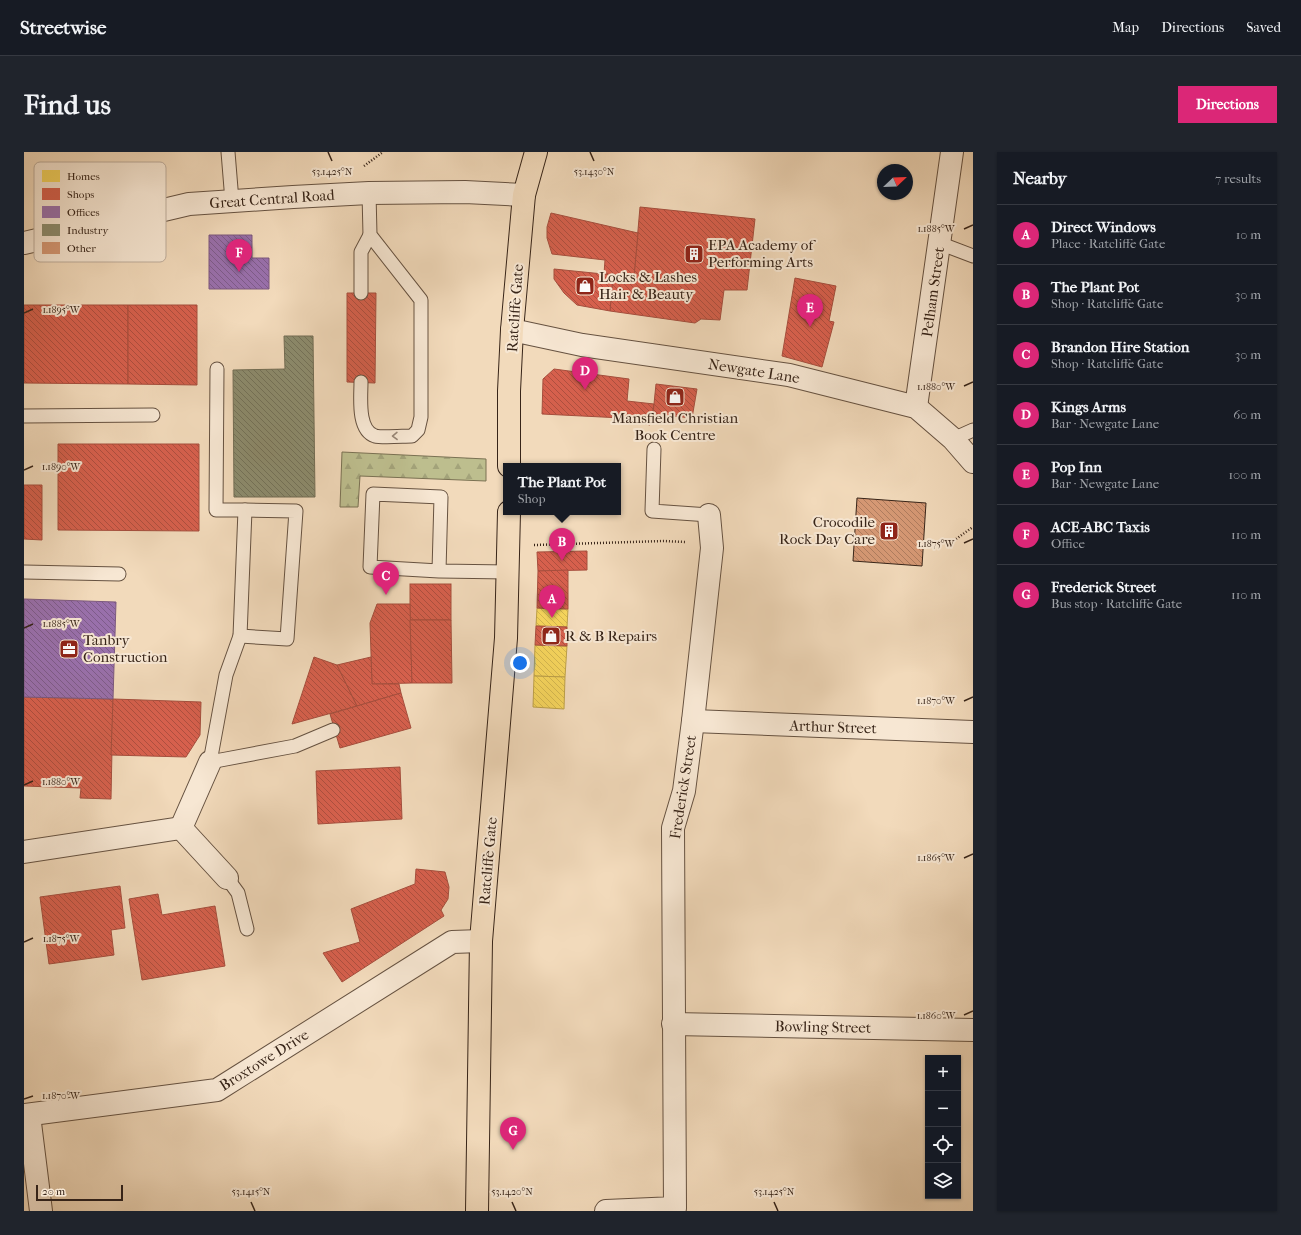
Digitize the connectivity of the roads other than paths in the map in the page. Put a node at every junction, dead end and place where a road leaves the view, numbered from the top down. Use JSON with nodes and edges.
{"nodes":[{"id":1,"x":228,"y":152,"type":"edge"},
{"id":2,"x":536,"y":152,"type":"edge"},
{"id":3,"x":952,"y":152,"type":"edge"},
{"id":4,"x":369,"y":193,"type":"junction"},
{"id":5,"x":524,"y":195,"type":"junction"},
{"id":6,"x":232,"y":201,"type":"junction"},
{"id":7,"x":166,"y":209,"type":"edge"},
{"id":8,"x":370,"y":235,"type":"junction"},
{"id":9,"x":34,"y":241,"type":"edge"},
{"id":10,"x":24,"y":243,"type":"edge"},
{"id":11,"x":939,"y":243,"type":"junction"},
{"id":12,"x":973,"y":256,"type":"edge"},
{"id":13,"x":361,"y":290,"type":"dead end"},
{"id":14,"x":512,"y":330,"type":"junction"},
{"id":15,"x":217,"y":369,"type":"dead end"},
{"id":16,"x":361,"y":382,"type":"dead end"},
{"id":17,"x":916,"y":407,"type":"junction"},
{"id":18,"x":153,"y":415,"type":"dead end"},
{"id":19,"x":24,"y":416,"type":"edge"},
{"id":20,"x":973,"y":430,"type":"edge"},
{"id":21,"x":952,"y":439,"type":"junction"},
{"id":22,"x":654,"y":449,"type":"dead end"},
{"id":23,"x":973,"y":462,"type":"edge"},
{"id":24,"x":509,"y":463,"type":"edge"},
{"id":25,"x":246,"y":510,"type":"junction"},
{"id":26,"x":509,"y":515,"type":"edge"},
{"id":27,"x":708,"y":515,"type":"joint"},
{"id":28,"x":439,"y":571,"type":"junction"},
{"id":29,"x":24,"y":572,"type":"edge"},
{"id":30,"x":508,"y":572,"type":"junction"},
{"id":31,"x":119,"y":574,"type":"dead end"},
{"id":32,"x":240,"y":636,"type":"junction"},
{"id":33,"x":693,"y":721,"type":"junction"},
{"id":34,"x":333,"y":730,"type":"dead end"},
{"id":35,"x":973,"y":732,"type":"edge"},
{"id":36,"x":210,"y":762,"type":"junction"},
{"id":37,"x":181,"y":828,"type":"junction"},
{"id":38,"x":24,"y":852,"type":"edge"},
{"id":39,"x":227,"y":878,"type":"joint"},
{"id":40,"x":247,"y":929,"type":"dead end"},
{"id":41,"x":481,"y":941,"type":"junction"},
{"id":42,"x":673,"y":1024,"type":"junction"},
{"id":43,"x":973,"y":1030,"type":"edge"},
{"id":44,"x":27,"y":1115,"type":"edge"},
{"id":45,"x":41,"y":1211,"type":"edge"},
{"id":46,"x":477,"y":1211,"type":"edge"},
{"id":47,"x":606,"y":1211,"type":"edge"}],
"edges":[{"from":1,"to":6,"type":"lane"},
{"from":2,"to":5,"type":"main road","name":"Ratcliffe Gate"},
{"from":3,"to":11,"type":"street","name":"Pelham Street"},
{"from":4,"to":5,"type":"street","name":"Great Central Road"},
{"from":4,"to":6,"type":"street","name":"Great Central Road"},
{"from":4,"to":8,"type":"lane"},
{"from":5,"to":14,"type":"main road","name":"Ratcliffe Gate"},
{"from":6,"to":7,"type":"street","name":"Great Central Road"},
{"from":8,"to":13,"type":"lane"},
{"from":8,"to":16,"type":"lane","one_way":true},
{"from":9,"to":10,"type":"street","name":"Great Central Road"},
{"from":11,"to":12,"type":"lane"},
{"from":11,"to":17,"type":"street","name":"Pelham Street"},
{"from":14,"to":17,"type":"street","name":"Newgate Lane"},
{"from":14,"to":24,"type":"main road","name":"Ratcliffe Gate"},
{"from":15,"to":25,"type":"lane"},
{"from":17,"to":21,"type":"street","name":"Newgate Lane"},
{"from":18,"to":19,"type":"lane"},
{"from":20,"to":21,"type":"lane"},
{"from":21,"to":23,"type":"street","name":"Newgate Lane"},
{"from":22,"to":27,"type":"lane"},
{"from":25,"to":32,"type":"lane"},
{"from":25,"to":32,"type":"lane"},
{"from":26,"to":30,"type":"main road","name":"Ratcliffe Gate"},
{"from":27,"to":33,"type":"street","name":"Frederick Street"},
{"from":28,"to":28,"type":"lane"},
{"from":28,"to":30,"type":"lane"},
{"from":29,"to":31,"type":"lane"},
{"from":30,"to":41,"type":"main road","name":"Ratcliffe Gate"},
{"from":32,"to":36,"type":"lane"},
{"from":33,"to":35,"type":"street","name":"Arthur Street"},
{"from":33,"to":42,"type":"street","name":"Frederick Street"},
{"from":34,"to":36,"type":"lane"},
{"from":36,"to":37,"type":"street"},
{"from":37,"to":38,"type":"street"},
{"from":37,"to":39,"type":"street"},
{"from":39,"to":40,"type":"lane"},
{"from":41,"to":44,"type":"street","name":"Broxtowe Drive"},
{"from":41,"to":46,"type":"main road","name":"Ratcliffe Gate"},
{"from":42,"to":43,"type":"street","name":"Bowling Street"},
{"from":42,"to":47,"type":"street","name":"Frederick Street"},
{"from":44,"to":45,"type":"street"}]}
